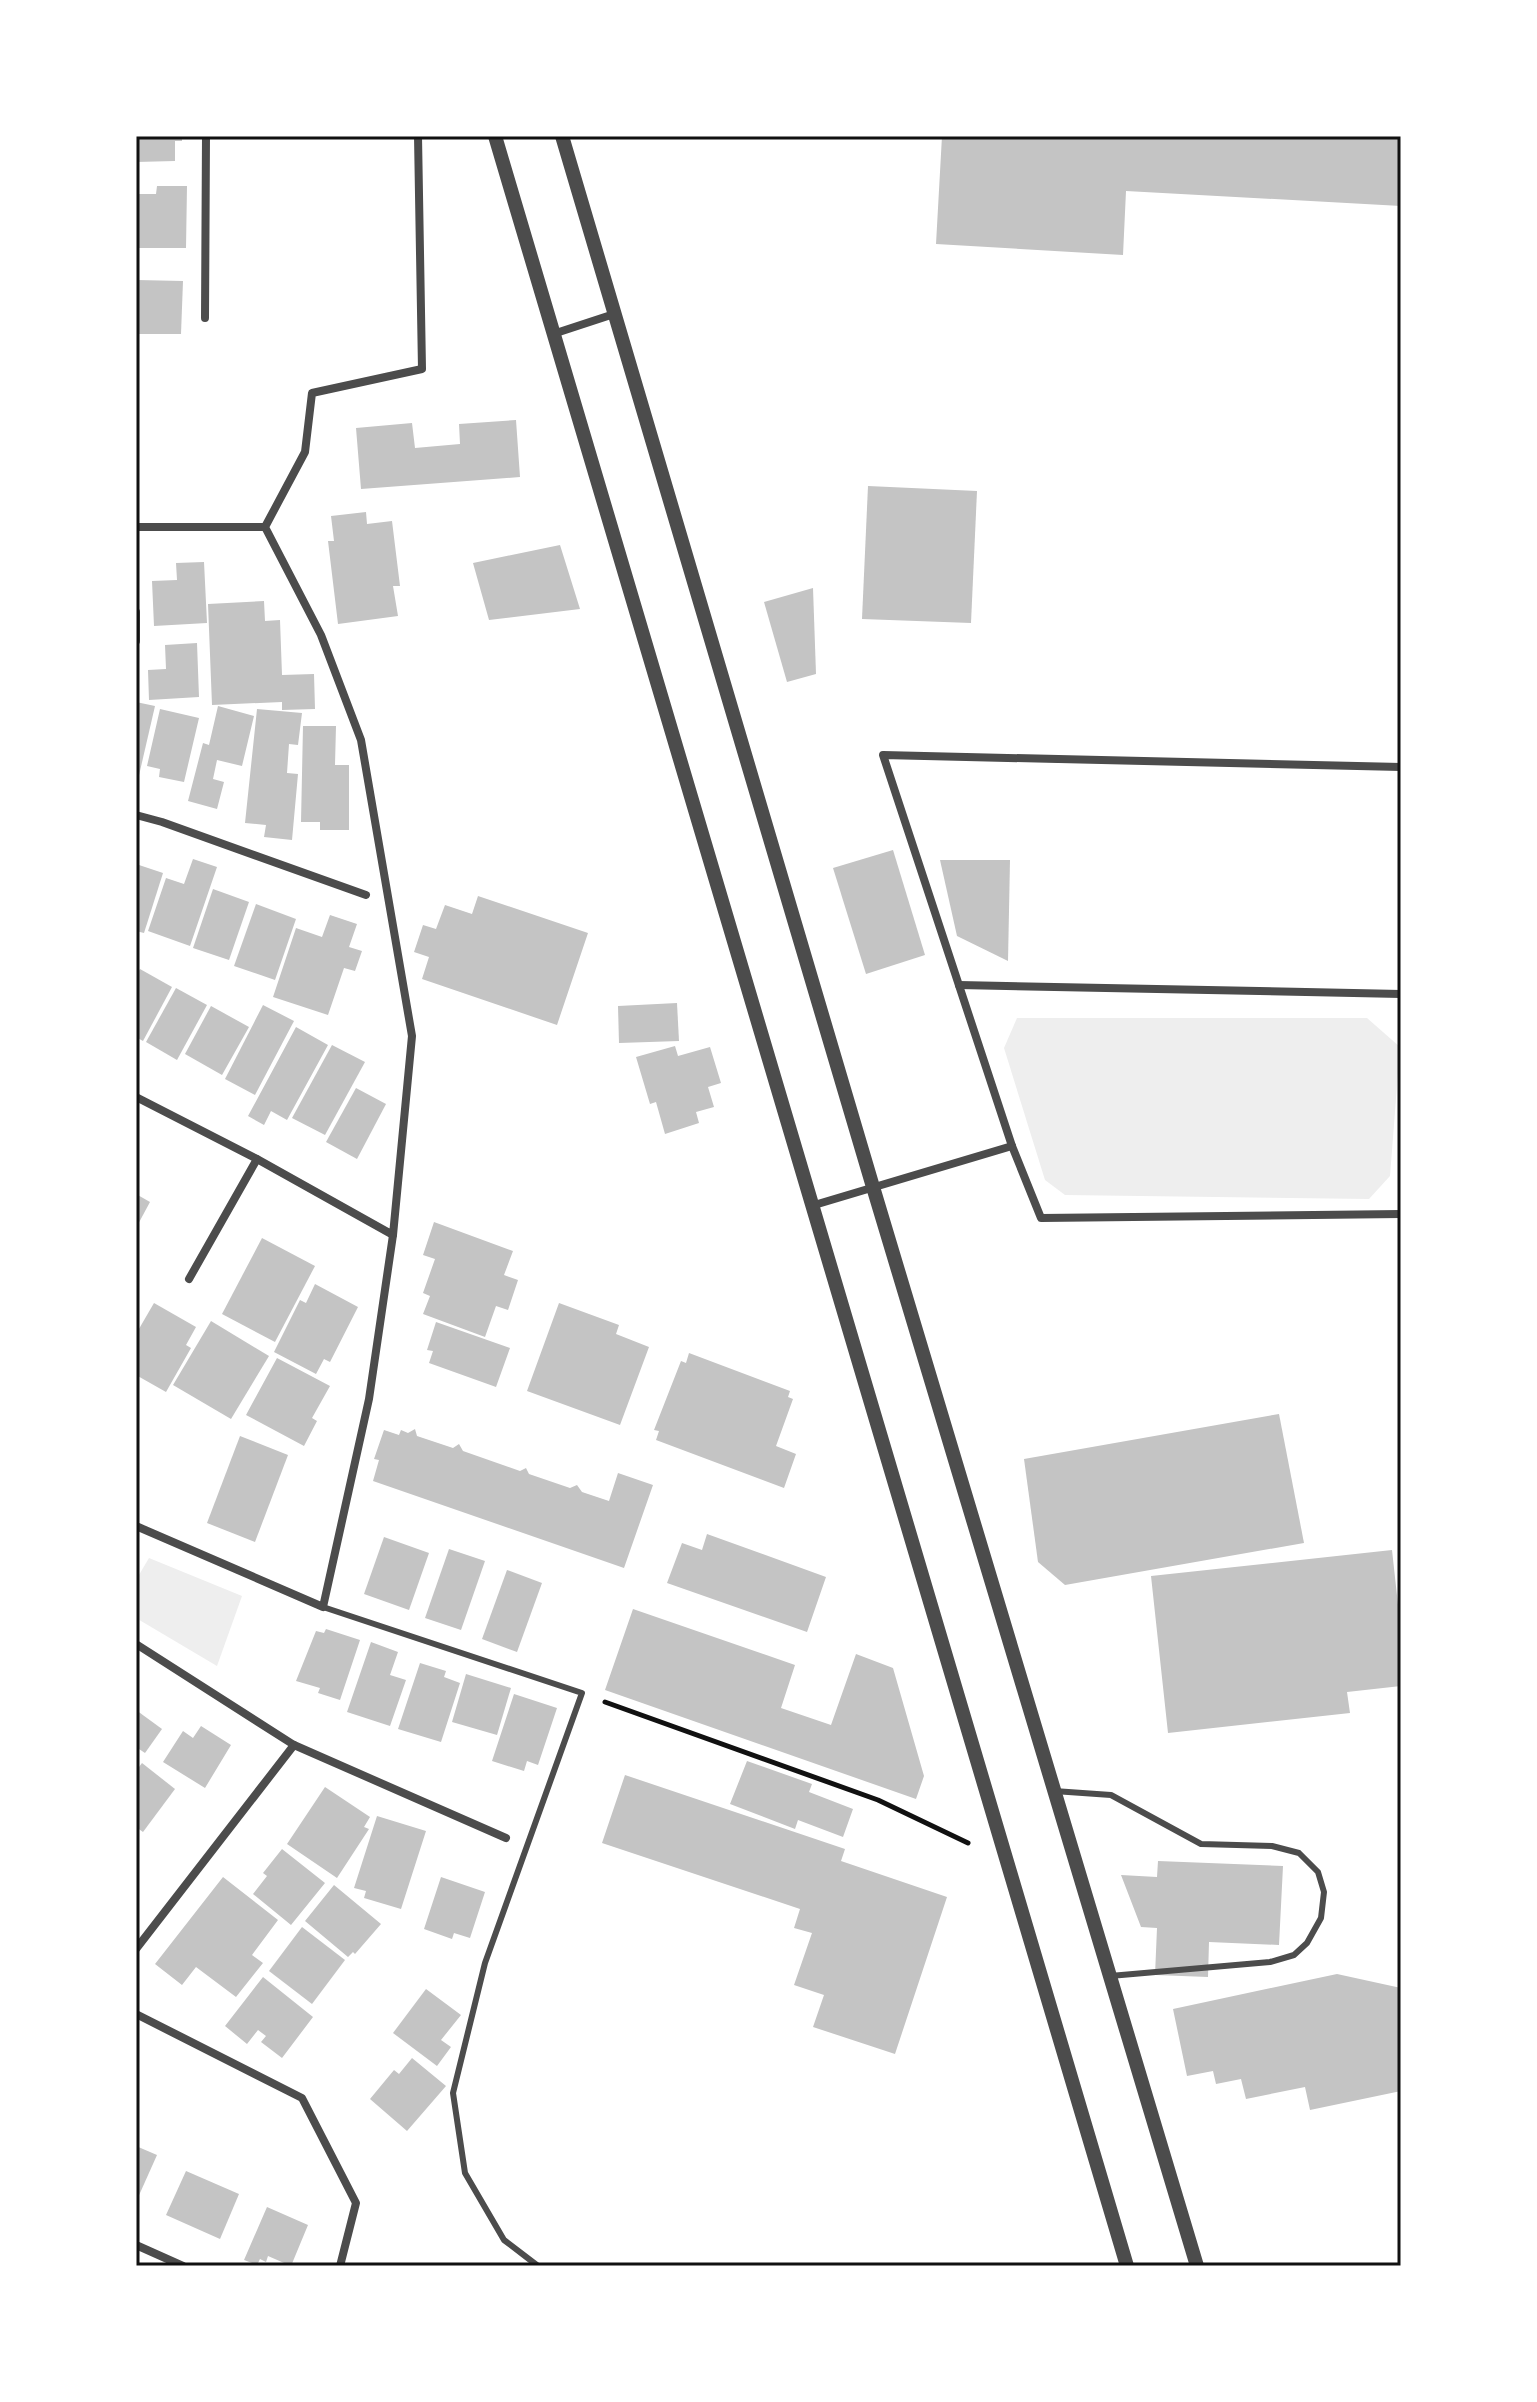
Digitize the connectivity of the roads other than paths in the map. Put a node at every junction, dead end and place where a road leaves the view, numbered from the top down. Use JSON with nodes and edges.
{"nodes":[{"id":1,"x":206,"y":136,"type":"edge"},
{"id":2,"x":418,"y":136,"type":"edge"},
{"id":3,"x":495,"y":136,"type":"edge"},
{"id":4,"x":562,"y":136,"type":"edge"},
{"id":5,"x":614,"y":314,"type":"junction"},
{"id":6,"x":205,"y":318,"type":"dead end"},
{"id":7,"x":553,"y":334,"type":"junction"},
{"id":8,"x":136,"y":527,"type":"edge"},
{"id":9,"x":265,"y":527,"type":"junction"},
{"id":10,"x":136,"y":612,"type":"edge"},
{"id":11,"x":136,"y":641,"type":"edge"},
{"id":12,"x":1401,"y":767,"type":"edge"},
{"id":13,"x":136,"y":815,"type":"edge"},
{"id":14,"x":366,"y":895,"type":"dead end"},
{"id":15,"x":959,"y":985,"type":"junction"},
{"id":16,"x":1401,"y":994,"type":"edge"},
{"id":17,"x":136,"y":1097,"type":"edge"},
{"id":18,"x":1012,"y":1146,"type":"junction"},
{"id":19,"x":257,"y":1159,"type":"junction"},
{"id":20,"x":873,"y":1187,"type":"junction"},
{"id":21,"x":811,"y":1206,"type":"junction"},
{"id":22,"x":1401,"y":1214,"type":"edge"},
{"id":23,"x":393,"y":1235,"type":"junction"},
{"id":24,"x":189,"y":1279,"type":"dead end"},
{"id":25,"x":136,"y":1527,"type":"edge"},
{"id":26,"x":323,"y":1607,"type":"junction"},
{"id":27,"x":136,"y":1644,"type":"edge"},
{"id":28,"x":294,"y":1745,"type":"junction"},
{"id":29,"x":1054,"y":1791,"type":"junction"},
{"id":30,"x":506,"y":1838,"type":"dead end"},
{"id":31,"x":136,"y":1949,"type":"edge"},
{"id":32,"x":1110,"y":1976,"type":"junction"},
{"id":33,"x":136,"y":2014,"type":"edge"},
{"id":34,"x":136,"y":2245,"type":"edge"},
{"id":35,"x":183,"y":2266,"type":"edge"},
{"id":36,"x":340,"y":2266,"type":"edge"},
{"id":37,"x":538,"y":2266,"type":"edge"},
{"id":38,"x":1127,"y":2266,"type":"edge"},
{"id":39,"x":1197,"y":2266,"type":"edge"}],
"edges":[{"from":1,"to":6,"type":"street"},
{"from":2,"to":9,"type":"street"},
{"from":3,"to":7,"type":"street"},
{"from":4,"to":5,"type":"street"},
{"from":5,"to":7,"type":"street"},
{"from":5,"to":20,"type":"street"},
{"from":7,"to":21,"type":"street"},
{"from":8,"to":9,"type":"street"},
{"from":9,"to":23,"type":"street"},
{"from":10,"to":11,"type":"street"},
{"from":12,"to":15,"type":"street"},
{"from":13,"to":14,"type":"street"},
{"from":15,"to":16,"type":"street"},
{"from":15,"to":18,"type":"street"},
{"from":17,"to":19,"type":"street"},
{"from":18,"to":20,"type":"street"},
{"from":18,"to":22,"type":"street"},
{"from":19,"to":23,"type":"street"},
{"from":19,"to":24,"type":"street"},
{"from":20,"to":21,"type":"street"},
{"from":20,"to":29,"type":"street"},
{"from":21,"to":38,"type":"street"},
{"from":23,"to":26,"type":"street"},
{"from":25,"to":26,"type":"street"},
{"from":26,"to":37,"type":"lane"},
{"from":27,"to":28,"type":"street"},
{"from":28,"to":30,"type":"street"},
{"from":28,"to":31,"type":"street"},
{"from":29,"to":32,"type":"street"},
{"from":29,"to":32,"type":"lane"},
{"from":32,"to":39,"type":"street"},
{"from":33,"to":36,"type":"street"},
{"from":34,"to":35,"type":"street"}]}
